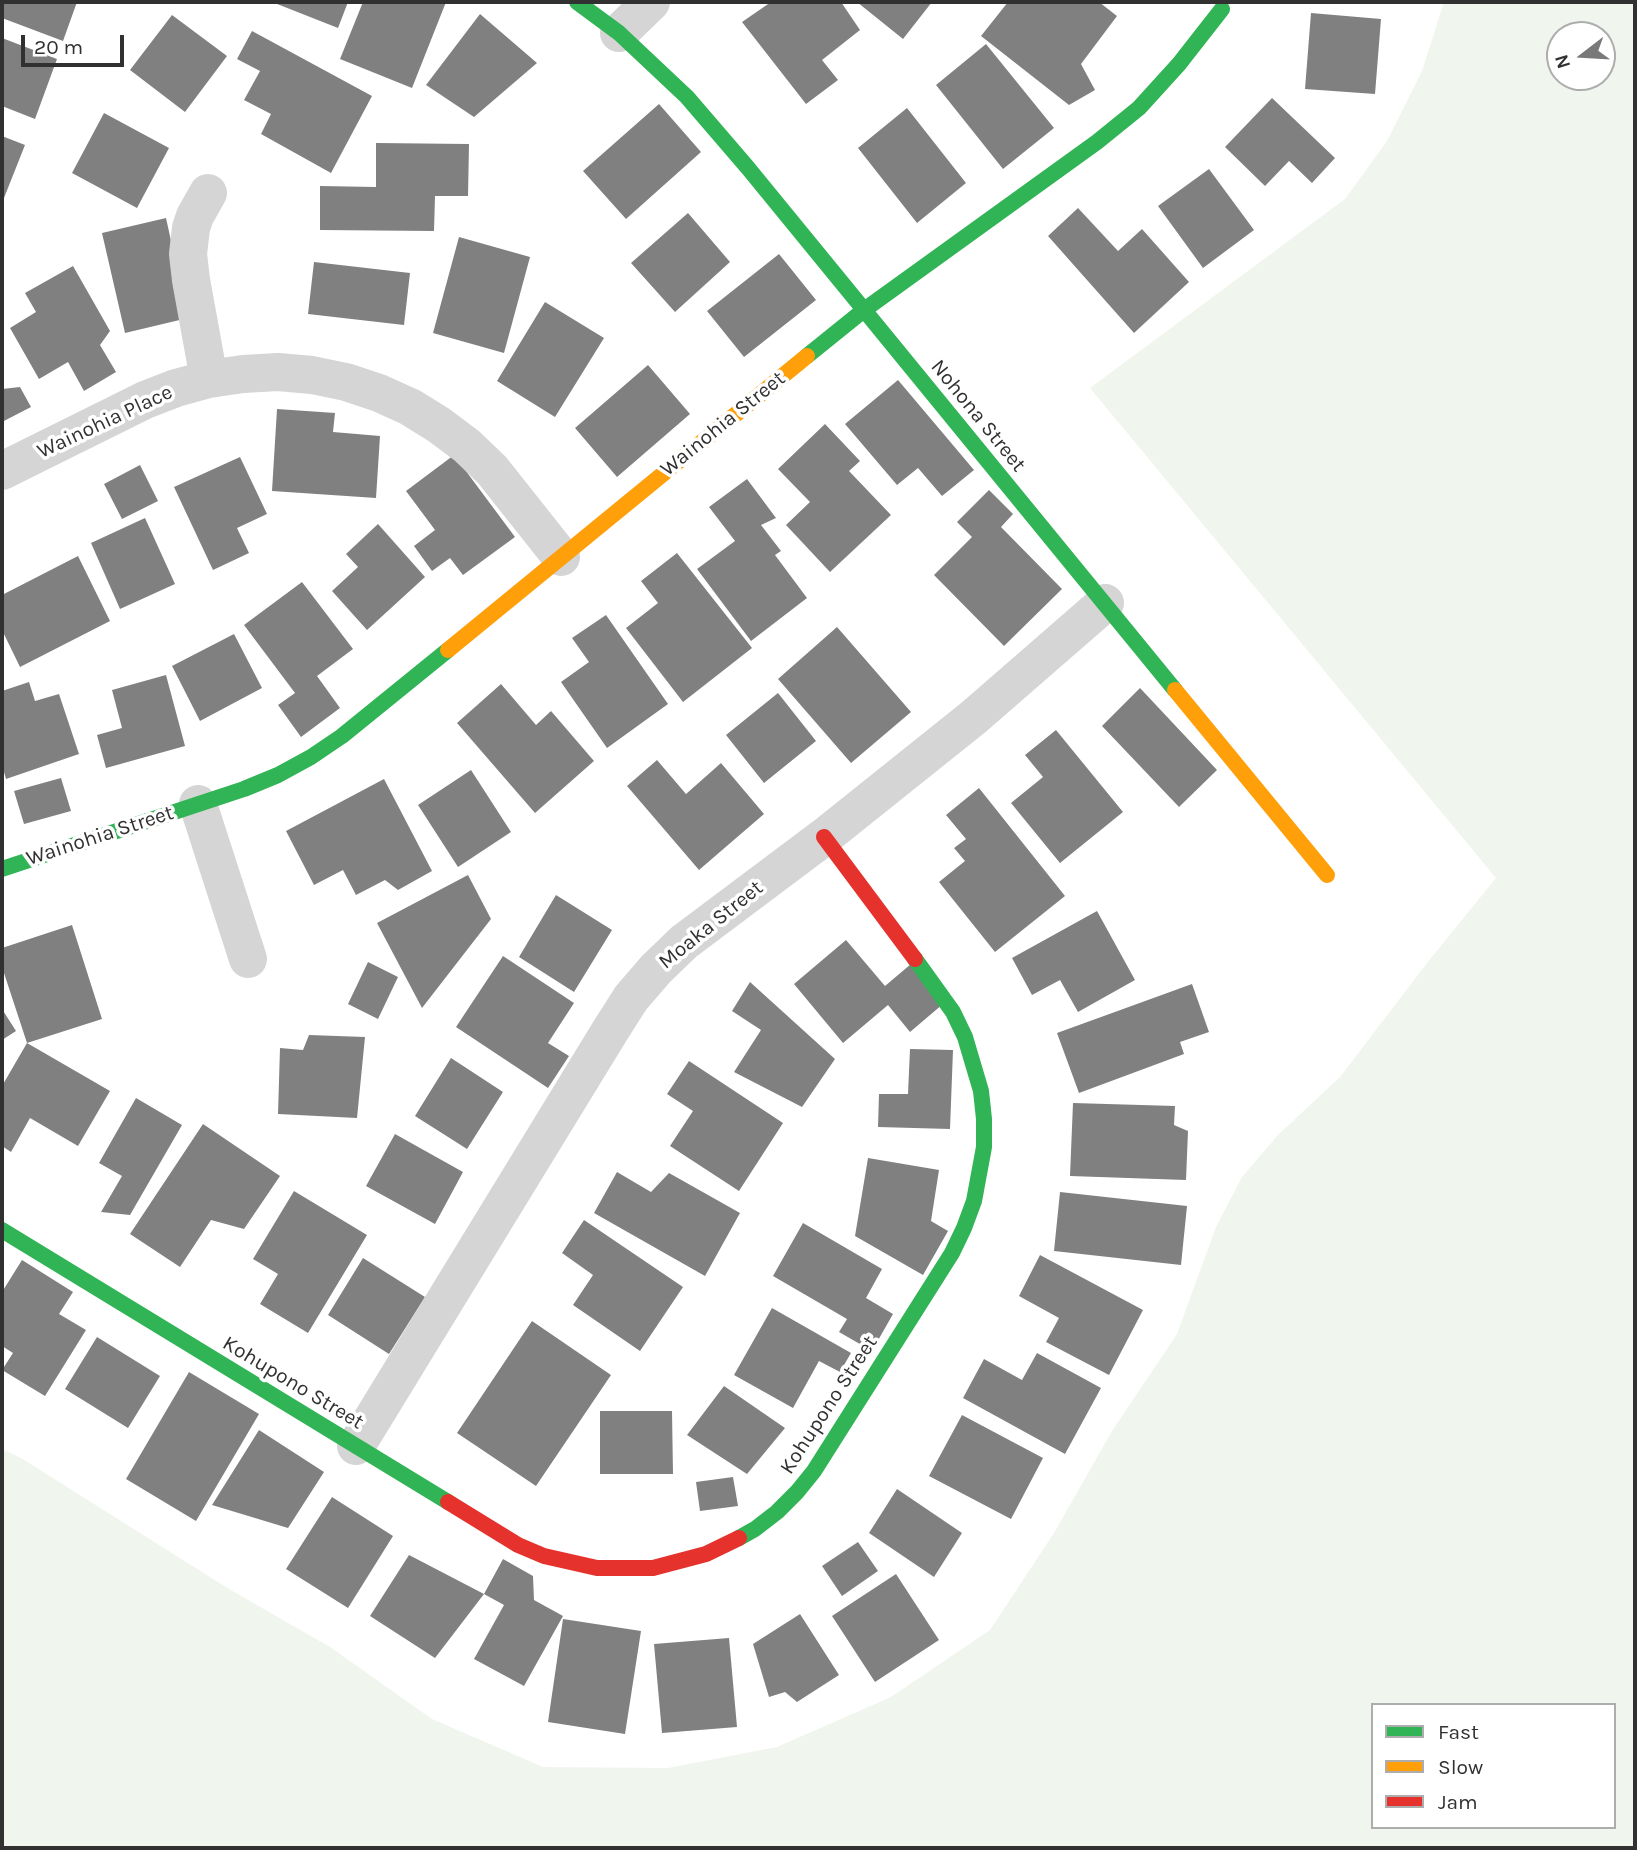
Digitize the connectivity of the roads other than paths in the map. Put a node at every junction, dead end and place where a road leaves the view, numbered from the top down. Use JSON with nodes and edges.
{"nodes":[{"id":1,"x":576,"y":2,"type":"edge"},
{"id":2,"x":651,"y":2,"type":"edge"},
{"id":3,"x":1222,"y":9,"type":"dead end"},
{"id":4,"x":619,"y":33,"type":"junction"},
{"id":5,"x":208,"y":193,"type":"dead end"},
{"id":6,"x":864,"y":310,"type":"junction"},
{"id":7,"x":209,"y":379,"type":"junction"},
{"id":8,"x":2,"y":471,"type":"edge"},
{"id":9,"x":561,"y":557,"type":"junction"},
{"id":10,"x":1105,"y":603,"type":"junction"},
{"id":11,"x":198,"y":804,"type":"junction"},
{"id":12,"x":824,"y":837,"type":"junction"},
{"id":13,"x":2,"y":869,"type":"edge"},
{"id":14,"x":1327,"y":875,"type":"dead end"},
{"id":15,"x":248,"y":960,"type":"dead end"},
{"id":16,"x":2,"y":1230,"type":"edge"},
{"id":17,"x":356,"y":1446,"type":"junction"}],
"edges":[{"from":1,"to":4,"type":"street","name":"Nohona Street"},
{"from":2,"to":4,"type":"street"},
{"from":3,"to":6,"type":"street","name":"Wainohia Street"},
{"from":4,"to":6,"type":"street","name":"Nohona Street"},
{"from":5,"to":7,"type":"street"},
{"from":6,"to":9,"type":"street","name":"Wainohia Street"},
{"from":6,"to":10,"type":"street","name":"Nohona Street"},
{"from":7,"to":8,"type":"street","name":"Wainohia Place"},
{"from":7,"to":9,"type":"street","name":"Wainohia Place"},
{"from":9,"to":11,"type":"street","name":"Wainohia Street"},
{"from":10,"to":12,"type":"street","name":"Moaka Street"},
{"from":10,"to":14,"type":"street","name":"Nohona Street"},
{"from":11,"to":13,"type":"street","name":"Wainohia Street"},
{"from":11,"to":15,"type":"street","name":"Wainohia Street"},
{"from":12,"to":17,"type":"street","name":"Moaka Street"},
{"from":12,"to":17,"type":"street","name":"Kohupono Street"},
{"from":16,"to":17,"type":"street","name":"Kohupono Street"}]}
